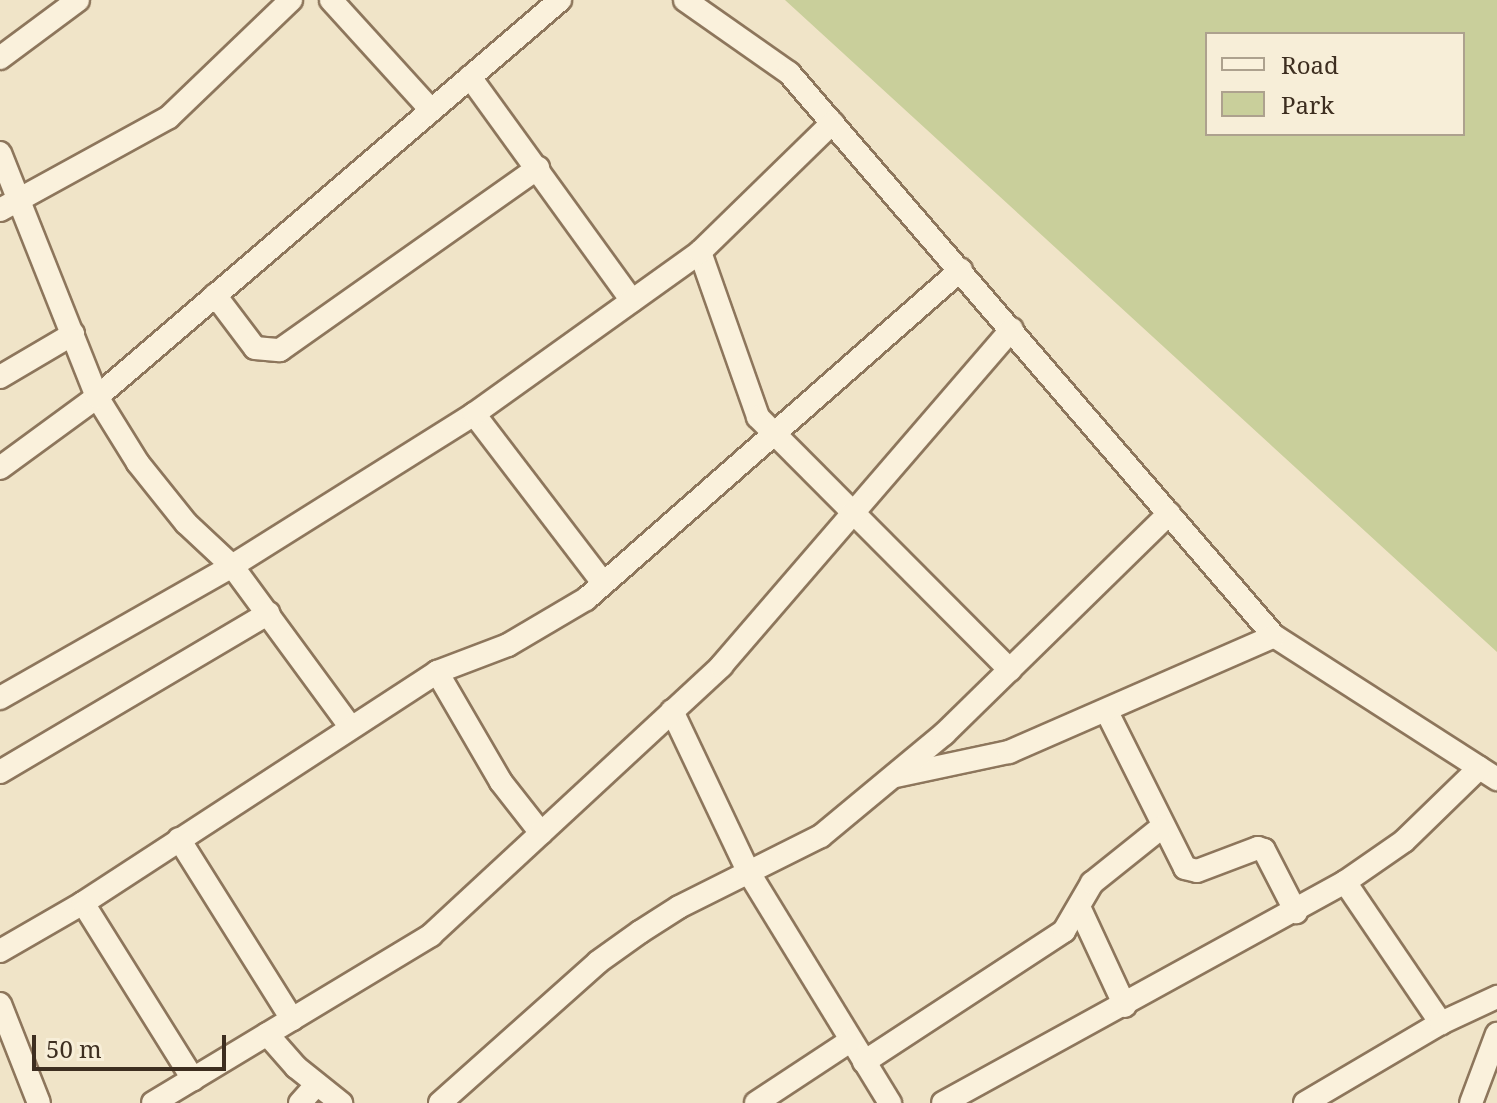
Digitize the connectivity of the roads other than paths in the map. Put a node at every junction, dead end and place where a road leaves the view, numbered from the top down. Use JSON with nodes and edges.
{"nodes":[{"id":1,"x":78,"y":0,"type":"edge"},
{"id":2,"x":291,"y":0,"type":"edge"},
{"id":3,"x":331,"y":0,"type":"edge"},
{"id":4,"x":560,"y":0,"type":"edge"},
{"id":5,"x":685,"y":0,"type":"edge"},
{"id":6,"x":0,"y":58,"type":"edge"},
{"id":7,"x":470,"y":77,"type":"junction"},
{"id":8,"x":431,"y":110,"type":"junction"},
{"id":9,"x":832,"y":123,"type":"junction"},
{"id":10,"x":0,"y":153,"type":"edge"},
{"id":11,"x":538,"y":168,"type":"junction"},
{"id":12,"x":21,"y":200,"type":"junction"},
{"id":13,"x":0,"y":210,"type":"edge"},
{"id":14,"x":700,"y":252,"type":"junction"},
{"id":15,"x":961,"y":270,"type":"junction"},
{"id":16,"x":215,"y":295,"type":"junction"},
{"id":17,"x":632,"y":301,"type":"junction"},
{"id":18,"x":1012,"y":329,"type":"junction"},
{"id":19,"x":73,"y":334,"type":"junction"},
{"id":20,"x":0,"y":377,"type":"edge"},
{"id":21,"x":97,"y":397,"type":"junction"},
{"id":22,"x":474,"y":414,"type":"junction"},
{"id":23,"x":772,"y":434,"type":"junction"},
{"id":24,"x":0,"y":468,"type":"edge"},
{"id":25,"x":854,"y":512,"type":"junction"},
{"id":26,"x":1169,"y":514,"type":"junction"},
{"id":27,"x":232,"y":566,"type":"junction"},
{"id":28,"x":603,"y":583,"type":"junction"},
{"id":29,"x":269,"y":613,"type":"junction"},
{"id":30,"x":1274,"y":636,"type":"junction"},
{"id":31,"x":1010,"y":670,"type":"junction"},
{"id":32,"x":437,"y":672,"type":"junction"},
{"id":33,"x":0,"y":698,"type":"edge"},
{"id":34,"x":672,"y":711,"type":"junction"},
{"id":35,"x":1107,"y":712,"type":"junction"},
{"id":36,"x":349,"y":725,"type":"junction"},
{"id":37,"x":0,"y":772,"type":"edge"},
{"id":38,"x":1488,"y":774,"type":"edge"},
{"id":39,"x":895,"y":776,"type":"junction"},
{"id":40,"x":1162,"y":827,"type":"junction"},
{"id":41,"x":541,"y":833,"type":"junction"},
{"id":42,"x":179,"y":839,"type":"junction"},
{"id":43,"x":749,"y":873,"type":"junction"},
{"id":44,"x":1345,"y":882,"type":"junction"},
{"id":45,"x":83,"y":903,"type":"junction"},
{"id":46,"x":1079,"y":907,"type":"junction"},
{"id":47,"x":1296,"y":912,"type":"junction"},
{"id":48,"x":0,"y":951,"type":"edge"},
{"id":49,"x":1497,"y":997,"type":"edge"},
{"id":50,"x":0,"y":1004,"type":"edge"},
{"id":51,"x":1125,"y":1006,"type":"junction"},
{"id":52,"x":292,"y":1019,"type":"junction"},
{"id":53,"x":1441,"y":1023,"type":"junction"},
{"id":54,"x":267,"y":1034,"type":"junction"},
{"id":55,"x":1497,"y":1034,"type":"edge"},
{"id":56,"x":850,"y":1041,"type":"junction"},
{"id":57,"x":864,"y":1062,"type":"junction"},
{"id":58,"x":193,"y":1079,"type":"junction"},
{"id":59,"x":317,"y":1084,"type":"junction"},
{"id":60,"x":450,"y":1100,"type":"edge"},
{"id":61,"x":39,"y":1103,"type":"edge"},
{"id":62,"x":153,"y":1103,"type":"edge"},
{"id":63,"x":300,"y":1103,"type":"edge"},
{"id":64,"x":341,"y":1103,"type":"edge"},
{"id":65,"x":756,"y":1103,"type":"edge"},
{"id":66,"x":890,"y":1103,"type":"edge"},
{"id":67,"x":943,"y":1103,"type":"edge"},
{"id":68,"x":1305,"y":1103,"type":"edge"},
{"id":69,"x":1471,"y":1103,"type":"edge"}],
"edges":[{"from":1,"to":6,"type":"street"},
{"from":2,"to":12,"type":"street"},
{"from":3,"to":8,"type":"street"},
{"from":4,"to":7,"type":"street"},
{"from":5,"to":9,"type":"street"},
{"from":7,"to":8,"type":"street"},
{"from":7,"to":11,"type":"street"},
{"from":8,"to":16,"type":"street"},
{"from":9,"to":14,"type":"street"},
{"from":9,"to":15,"type":"street"},
{"from":10,"to":12,"type":"street"},
{"from":11,"to":16,"type":"street"},
{"from":11,"to":17,"type":"street"},
{"from":12,"to":13,"type":"street"},
{"from":12,"to":19,"type":"street"},
{"from":14,"to":17,"type":"street"},
{"from":14,"to":23,"type":"street"},
{"from":15,"to":18,"type":"street"},
{"from":15,"to":23,"type":"street"},
{"from":16,"to":21,"type":"street"},
{"from":17,"to":22,"type":"street"},
{"from":18,"to":25,"type":"street"},
{"from":18,"to":26,"type":"street"},
{"from":19,"to":20,"type":"street"},
{"from":19,"to":21,"type":"street"},
{"from":21,"to":24,"type":"street"},
{"from":21,"to":27,"type":"street"},
{"from":22,"to":27,"type":"street"},
{"from":22,"to":28,"type":"street"},
{"from":23,"to":25,"type":"street"},
{"from":23,"to":28,"type":"street"},
{"from":25,"to":31,"type":"street"},
{"from":25,"to":34,"type":"street"},
{"from":26,"to":30,"type":"street"},
{"from":26,"to":31,"type":"street"},
{"from":27,"to":29,"type":"street"},
{"from":27,"to":33,"type":"street"},
{"from":28,"to":32,"type":"street"},
{"from":29,"to":36,"type":"street"},
{"from":29,"to":37,"type":"street"},
{"from":30,"to":35,"type":"street"},
{"from":30,"to":38,"type":"street"},
{"from":31,"to":39,"type":"street"},
{"from":32,"to":36,"type":"street"},
{"from":32,"to":41,"type":"street"},
{"from":34,"to":41,"type":"street"},
{"from":34,"to":43,"type":"street"},
{"from":35,"to":39,"type":"street"},
{"from":35,"to":40,"type":"street"},
{"from":36,"to":42,"type":"street"},
{"from":38,"to":44,"type":"street"},
{"from":39,"to":43,"type":"street"},
{"from":40,"to":46,"type":"street"},
{"from":40,"to":47,"type":"street"},
{"from":41,"to":52,"type":"street"},
{"from":42,"to":45,"type":"street"},
{"from":42,"to":52,"type":"street"},
{"from":43,"to":56,"type":"street"},
{"from":43,"to":60,"type":"street"},
{"from":44,"to":47,"type":"street"},
{"from":44,"to":53,"type":"street"},
{"from":45,"to":48,"type":"street"},
{"from":45,"to":58,"type":"street"},
{"from":46,"to":51,"type":"street"},
{"from":46,"to":57,"type":"street"},
{"from":47,"to":51,"type":"street"},
{"from":49,"to":53,"type":"street"},
{"from":50,"to":61,"type":"street"},
{"from":51,"to":67,"type":"street"},
{"from":52,"to":54,"type":"street"},
{"from":53,"to":68,"type":"street"},
{"from":54,"to":58,"type":"street"},
{"from":54,"to":59,"type":"street"},
{"from":55,"to":69,"type":"street"},
{"from":56,"to":57,"type":"street"},
{"from":56,"to":65,"type":"street"},
{"from":57,"to":66,"type":"street"},
{"from":58,"to":62,"type":"street"},
{"from":59,"to":63,"type":"street"},
{"from":59,"to":64,"type":"street"}]}
